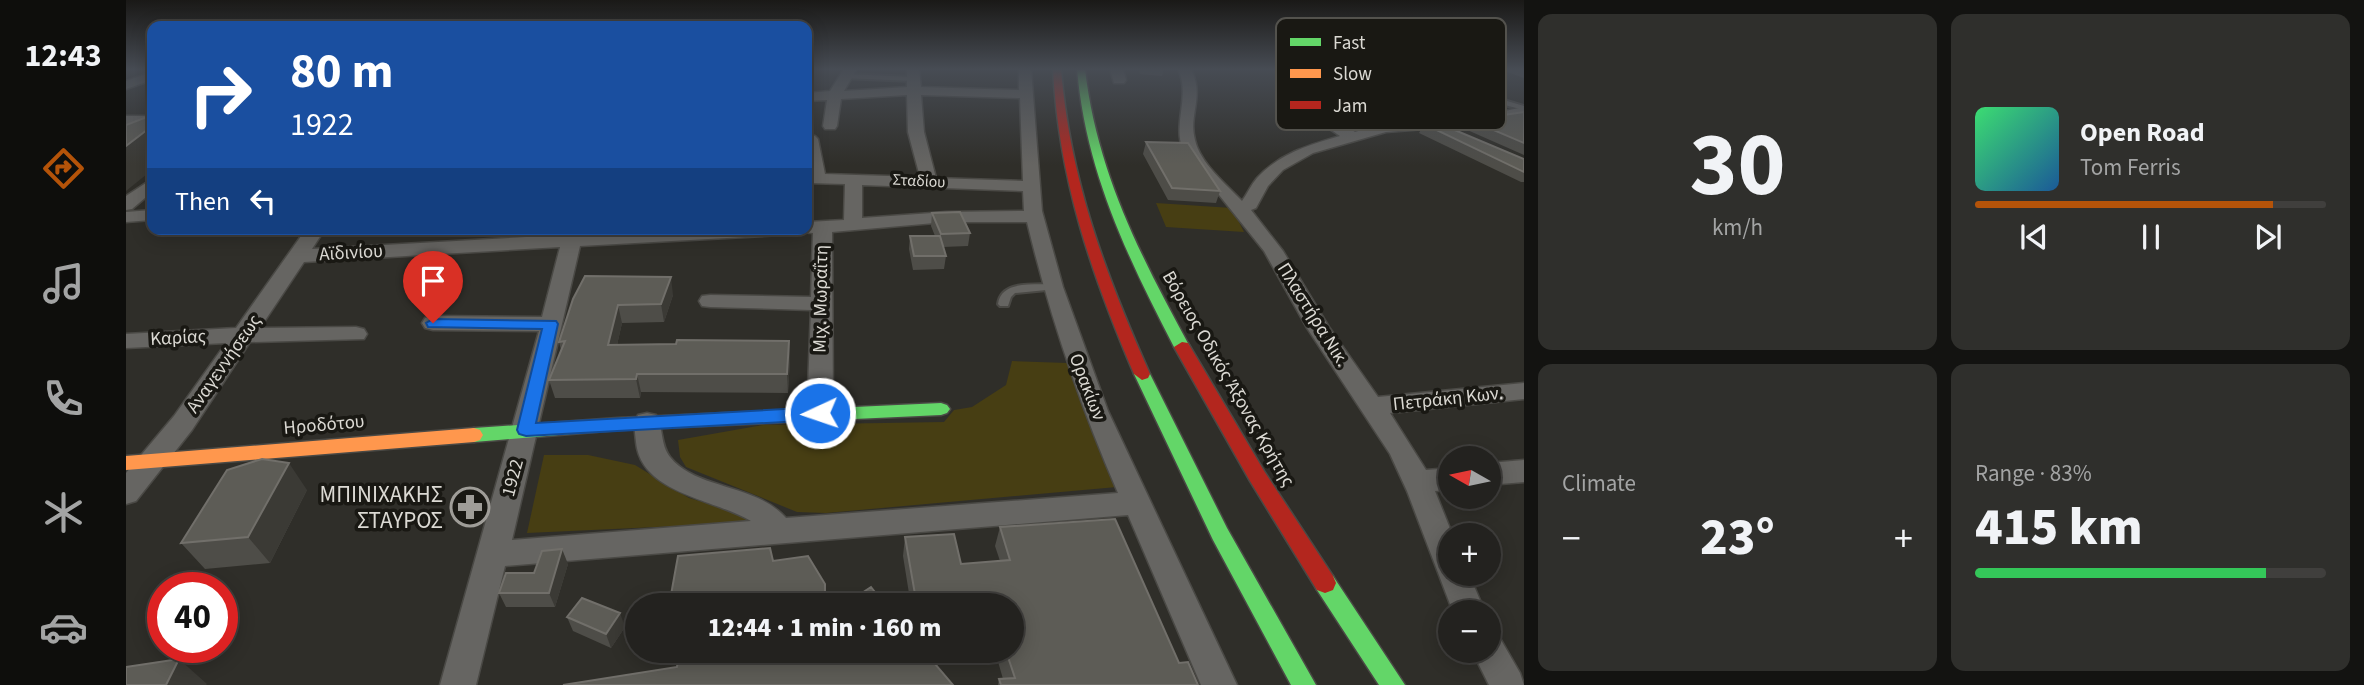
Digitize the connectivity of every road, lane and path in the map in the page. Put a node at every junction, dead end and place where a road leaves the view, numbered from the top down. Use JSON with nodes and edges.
{"nodes":[{"id":1,"x":833,"y":101,"type":"edge"},
{"id":2,"x":914,"y":101,"type":"edge"},
{"id":3,"x":1025,"y":101,"type":"edge"},
{"id":4,"x":1059,"y":101,"type":"edge"},
{"id":5,"x":1084,"y":101,"type":"edge"},
{"id":6,"x":1190,"y":101,"type":"edge"},
{"id":7,"x":1506,"y":103,"type":"edge"},
{"id":8,"x":1524,"y":110,"type":"edge"},
{"id":9,"x":1506,"y":116,"type":"edge"},
{"id":10,"x":140,"y":120,"type":"edge"},
{"id":11,"x":830,"y":126,"type":"dead end"},
{"id":12,"x":126,"y":127,"type":"edge"},
{"id":13,"x":1342,"y":130,"type":"edge"},
{"id":14,"x":1379,"y":130,"type":"edge"},
{"id":15,"x":1444,"y":130,"type":"edge"},
{"id":16,"x":1462,"y":136,"type":"edge"},
{"id":17,"x":1352,"y":137,"type":"junction"},
{"id":18,"x":812,"y":178,"type":"edge"},
{"id":19,"x":854,"y":178,"type":"junction"},
{"id":20,"x":929,"y":181,"type":"junction"},
{"id":21,"x":1032,"y":186,"type":"junction"},
{"id":22,"x":147,"y":188,"type":"edge"},
{"id":23,"x":126,"y":205,"type":"edge"},
{"id":24,"x":1239,"y":209,"type":"junction"},
{"id":25,"x":147,"y":215,"type":"edge"},
{"id":26,"x":1034,"y":216,"type":"junction"},
{"id":27,"x":126,"y":217,"type":"edge"},
{"id":28,"x":853,"y":225,"type":"junction"},
{"id":29,"x":815,"y":227,"type":"edge"},
{"id":30,"x":312,"y":235,"type":"edge"},
{"id":31,"x":572,"y":235,"type":"edge"},
{"id":32,"x":298,"y":256,"type":"junction"},
{"id":33,"x":1053,"y":287,"type":"junction"},
{"id":34,"x":710,"y":301,"type":"dead end"},
{"id":35,"x":821,"y":304,"type":"junction"},
{"id":36,"x":1004,"y":304,"type":"dead end"},
{"id":37,"x":433,"y":323,"type":"dead end"},
{"id":38,"x":551,"y":324,"type":"junction"},
{"id":39,"x":356,"y":334,"type":"dead end"},
{"id":40,"x":246,"y":335,"type":"junction"},
{"id":41,"x":126,"y":341,"type":"edge"},
{"id":42,"x":1524,"y":391,"type":"edge"},
{"id":43,"x":1373,"y":406,"type":"junction"},
{"id":44,"x":941,"y":409,"type":"dead end"},
{"id":45,"x":820,"y":413,"type":"junction"},
{"id":46,"x":647,"y":422,"type":"junction"},
{"id":47,"x":526,"y":430,"type":"junction"},
{"id":48,"x":153,"y":461,"type":"junction"},
{"id":49,"x":126,"y":463,"type":"edge"},
{"id":50,"x":1524,"y":471,"type":"edge"},
{"id":51,"x":1502,"y":473,"type":"edge"},
{"id":52,"x":1438,"y":480,"type":"edge"},
{"id":53,"x":1418,"y":482,"type":"junction"},
{"id":54,"x":126,"y":493,"type":"edge"},
{"id":55,"x":1136,"y":503,"type":"junction"},
{"id":56,"x":780,"y":533,"type":"junction"},
{"id":57,"x":1438,"y":535,"type":"edge"},
{"id":58,"x":494,"y":554,"type":"junction"},
{"id":59,"x":1496,"y":663,"type":"edge"},
{"id":60,"x":458,"y":685,"type":"edge"},
{"id":61,"x":1219,"y":685,"type":"edge"},
{"id":62,"x":1304,"y":685,"type":"edge"},
{"id":63,"x":1393,"y":685,"type":"edge"},
{"id":64,"x":1508,"y":685,"type":"edge"}],
"edges":[{"from":1,"to":11,"type":"street"},
{"from":2,"to":20,"type":"street"},
{"from":3,"to":21,"type":"street","name":"Ορακίων"},
{"from":4,"to":62,"type":"main road"},
{"from":5,"to":63,"type":"main road","name":"Βόρειος Οδικός Άξονας Κρήτης"},
{"from":6,"to":24,"type":"street","name":"Πλαστήρα Νικ."},
{"from":7,"to":8,"type":"lane"},
{"from":8,"to":9,"type":"street"},
{"from":10,"to":12,"type":"street"},
{"from":13,"to":17,"type":"street"},
{"from":14,"to":17,"type":"street"},
{"from":15,"to":16,"type":"street"},
{"from":17,"to":24,"type":"street"},
{"from":18,"to":19,"type":"street","name":"Σταδίου"},
{"from":19,"to":20,"type":"street","name":"Σταδίου"},
{"from":19,"to":28,"type":"street"},
{"from":20,"to":21,"type":"street","name":"Σταδίου"},
{"from":21,"to":26,"type":"street","name":"Ορακίων"},
{"from":22,"to":23,"type":"street"},
{"from":24,"to":43,"type":"street","name":"Πλαστήρα Νικ."},
{"from":25,"to":27,"type":"street"},
{"from":26,"to":28,"type":"street"},
{"from":26,"to":33,"type":"street","name":"Ορακίων"},
{"from":28,"to":29,"type":"street"},
{"from":29,"to":35,"type":"street","name":"Μιχ. Μωραΐτη"},
{"from":30,"to":32,"type":"street","name":"Αναγεννήσεως"},
{"from":31,"to":32,"type":"street","name":"Αϊδινίου"},
{"from":31,"to":38,"type":"street","name":"1922"},
{"from":32,"to":40,"type":"street","name":"Αναγεννήσεως"},
{"from":33,"to":36,"type":"lane"},
{"from":33,"to":55,"type":"street","name":"Ορακίων"},
{"from":34,"to":35,"type":"street"},
{"from":35,"to":45,"type":"street","name":"Μιχ. Μωραΐτη"},
{"from":37,"to":38,"type":"street"},
{"from":38,"to":47,"type":"street","name":"1922"},
{"from":39,"to":40,"type":"street","name":"Καρίας"},
{"from":40,"to":41,"type":"street","name":"Καρίας"},
{"from":40,"to":48,"type":"street","name":"Αναγεννήσεως"},
{"from":42,"to":43,"type":"street","name":"Πετράκη Κων."},
{"from":43,"to":53,"type":"street","name":"Πλαστήρα Νικ."},
{"from":44,"to":45,"type":"main road","name":"Ηροδότου"},
{"from":45,"to":46,"type":"main road","name":"Ηροδότου"},
{"from":46,"to":47,"type":"main road","name":"Ηροδότου"},
{"from":46,"to":56,"type":"street"},
{"from":47,"to":48,"type":"main road","name":"Ηροδότου"},
{"from":47,"to":58,"type":"street","name":"1922"},
{"from":48,"to":49,"type":"main road","name":"Ηροδότου"},
{"from":48,"to":54,"type":"street","name":"Αναγεννήσεως"},
{"from":50,"to":51,"type":"street"},
{"from":52,"to":53,"type":"street"},
{"from":53,"to":57,"type":"street","name":"Πλαστήρα Νικ."},
{"from":55,"to":56,"type":"street"},
{"from":55,"to":61,"type":"street","name":"Ορακίων"},
{"from":56,"to":58,"type":"street"},
{"from":58,"to":60,"type":"street","name":"1922"},
{"from":59,"to":64,"type":"street"}]}
